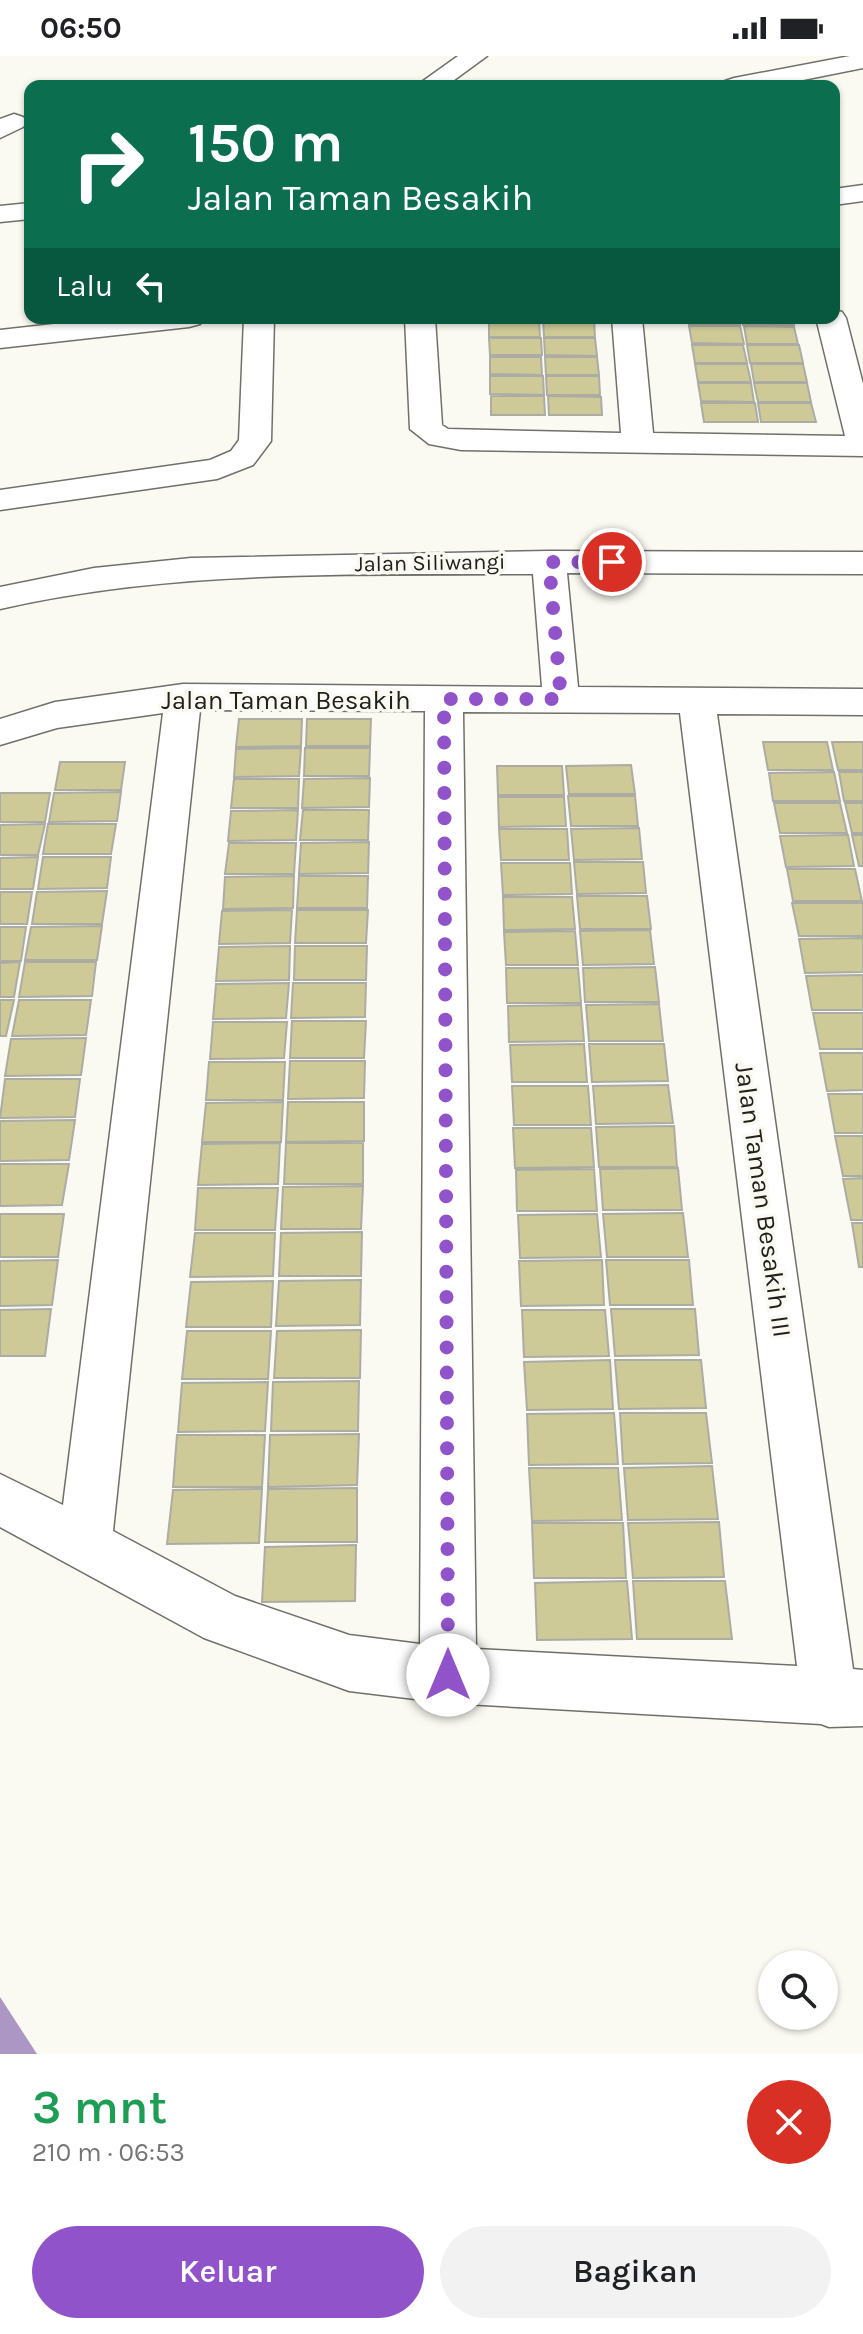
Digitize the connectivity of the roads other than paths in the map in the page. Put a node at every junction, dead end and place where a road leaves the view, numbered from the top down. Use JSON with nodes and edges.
{"nodes":[{"id":1,"x":475,"y":56,"type":"edge"},
{"id":2,"x":863,"y":61,"type":"edge"},
{"id":3,"x":438,"y":80,"type":"edge"},
{"id":4,"x":765,"y":80,"type":"edge"},
{"id":5,"x":863,"y":193,"type":"edge"},
{"id":6,"x":840,"y":196,"type":"edge"},
{"id":7,"x":24,"y":212,"type":"edge"},
{"id":8,"x":0,"y":214,"type":"edge"},
{"id":9,"x":135,"y":324,"type":"edge"},
{"id":10,"x":259,"y":324,"type":"edge"},
{"id":11,"x":420,"y":324,"type":"edge"},
{"id":12,"x":628,"y":324,"type":"edge"},
{"id":13,"x":832,"y":324,"type":"edge"},
{"id":14,"x":0,"y":339,"type":"edge"},
{"id":15,"x":638,"y":445,"type":"junction"},
{"id":16,"x":863,"y":446,"type":"edge"},
{"id":17,"x":0,"y":500,"type":"edge"},
{"id":18,"x":549,"y":562,"type":"junction"},
{"id":19,"x":863,"y":563,"type":"edge"},
{"id":20,"x":0,"y":598,"type":"edge"},
{"id":21,"x":183,"y":697,"type":"junction"},
{"id":22,"x":444,"y":699,"type":"junction"},
{"id":23,"x":561,"y":699,"type":"junction"},
{"id":24,"x":697,"y":701,"type":"junction"},
{"id":25,"x":863,"y":702,"type":"edge"},
{"id":26,"x":0,"y":732,"type":"edge"},
{"id":27,"x":0,"y":1499,"type":"edge"},
{"id":28,"x":85,"y":1544,"type":"junction"},
{"id":29,"x":448,"y":1675,"type":"junction"},
{"id":30,"x":846,"y":1698,"type":"edge"}],
"edges":[{"from":1,"to":3,"type":"street"},
{"from":2,"to":4,"type":"street"},
{"from":5,"to":6,"type":"street"},
{"from":7,"to":8,"type":"street"},
{"from":9,"to":14,"type":"street"},
{"from":10,"to":17,"type":"street"},
{"from":11,"to":15,"type":"street"},
{"from":12,"to":15,"type":"street"},
{"from":13,"to":16,"type":"street"},
{"from":15,"to":16,"type":"street"},
{"from":18,"to":19,"type":"street","name":"Jalan Siliwangi"},
{"from":18,"to":20,"type":"street","name":"Jalan Siliwangi"},
{"from":18,"to":23,"type":"street"},
{"from":21,"to":22,"type":"street","name":"Jalan Taman Besakih"},
{"from":21,"to":26,"type":"street","name":"Jalan Taman Besakih"},
{"from":21,"to":28,"type":"street"},
{"from":22,"to":23,"type":"street","name":"Jalan Taman Besakih"},
{"from":22,"to":29,"type":"street"},
{"from":23,"to":24,"type":"street","name":"Jalan Taman Besakih"},
{"from":24,"to":25,"type":"street","name":"Jalan Taman Besakih"},
{"from":24,"to":30,"type":"street","name":"Jalan Taman Besakih III"},
{"from":27,"to":28,"type":"street"},
{"from":28,"to":29,"type":"street"},
{"from":29,"to":30,"type":"street"}]}
